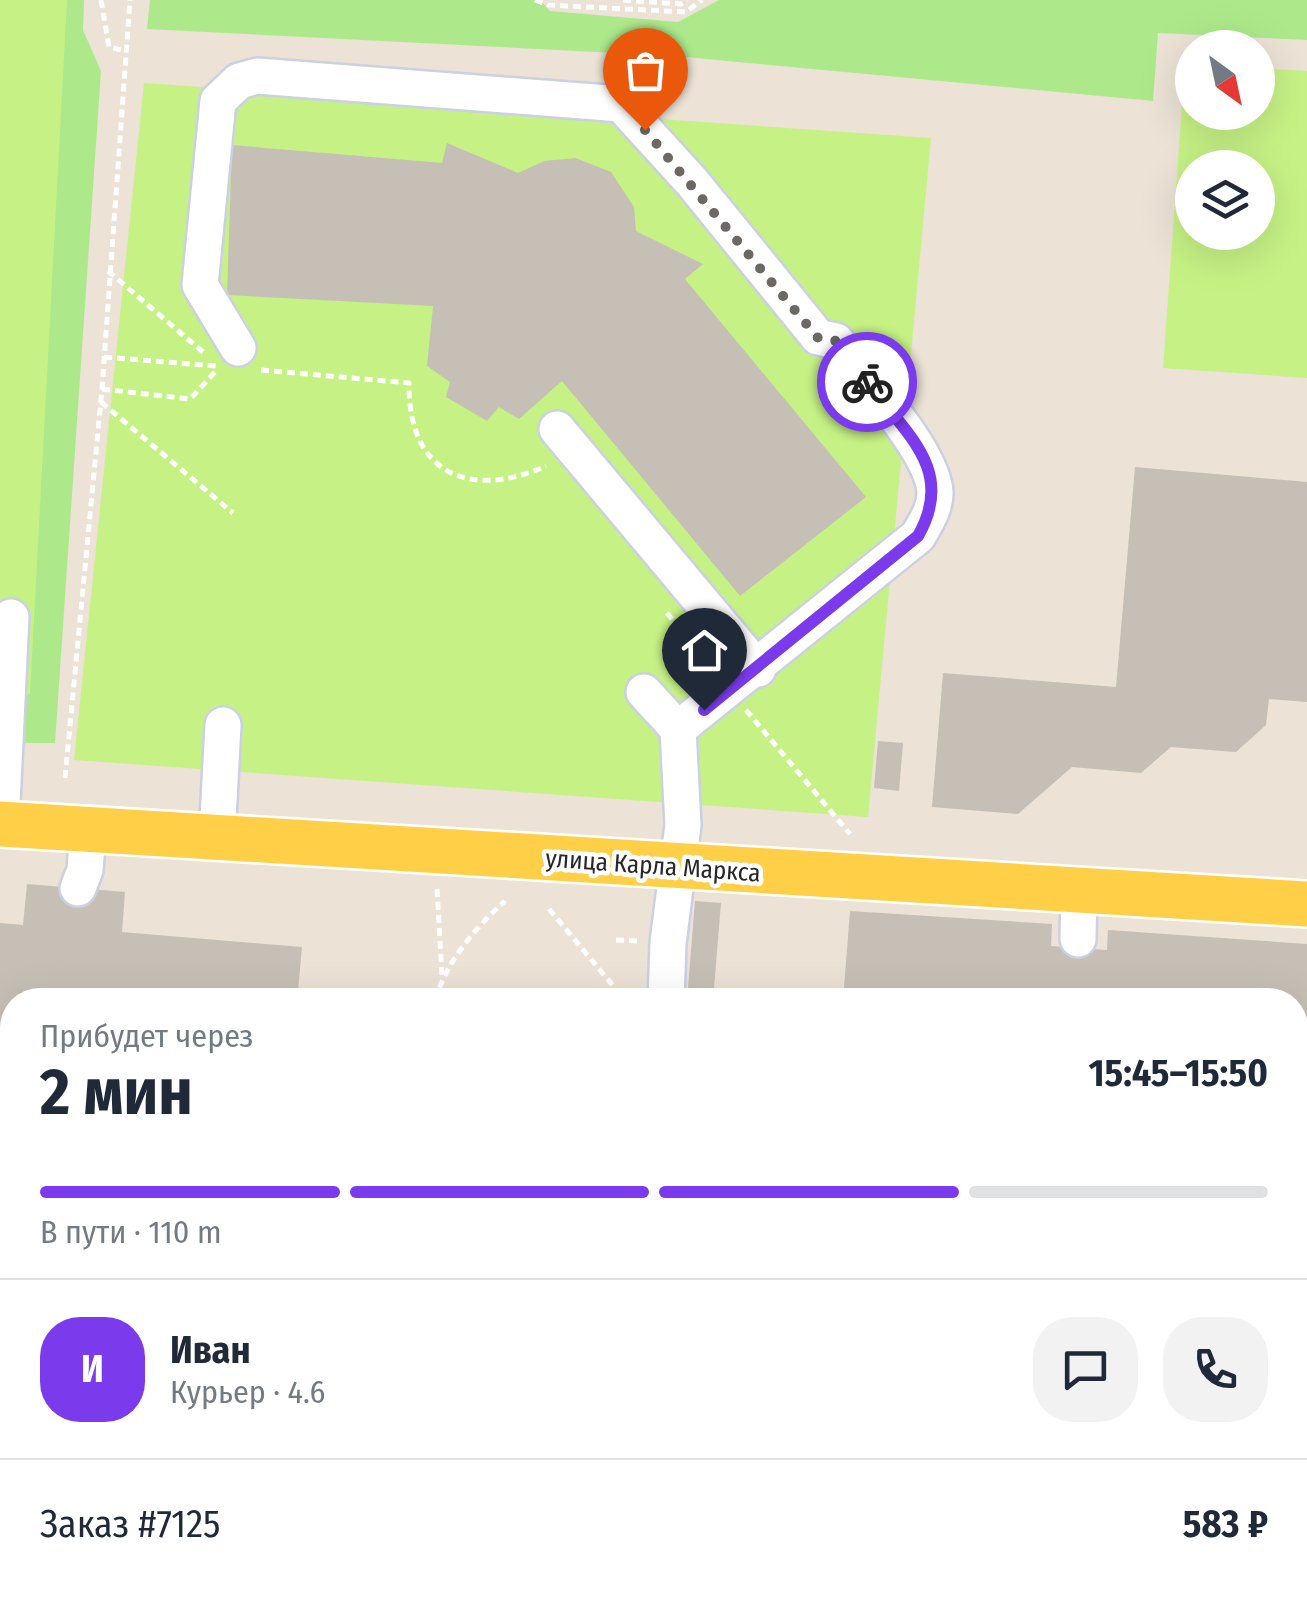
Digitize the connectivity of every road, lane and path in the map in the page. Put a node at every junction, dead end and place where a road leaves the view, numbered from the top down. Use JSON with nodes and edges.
{"nodes":[{"id":1,"x":101,"y":0,"type":"edge"},
{"id":2,"x":130,"y":0,"type":"edge"},
{"id":3,"x":535,"y":0,"type":"edge"},
{"id":4,"x":623,"y":0,"type":"edge"},
{"id":5,"x":686,"y":0,"type":"edge"},
{"id":6,"x":702,"y":0,"type":"edge"},
{"id":7,"x":126,"y":51,"type":"junction"},
{"id":8,"x":108,"y":272,"type":"junction"},
{"id":9,"x":104,"y":358,"type":"junction"},
{"id":10,"x":239,"y":362,"type":"junction"},
{"id":11,"x":102,"y":389,"type":"junction"},
{"id":12,"x":100,"y":401,"type":"junction"},
{"id":13,"x":557,"y":429,"type":"dead end"},
{"id":14,"x":555,"y":476,"type":"dead end"},
{"id":15,"x":233,"y":513,"type":"dead end"},
{"id":16,"x":11,"y":616,"type":"dead end"},
{"id":17,"x":758,"y":669,"type":"junction"},
{"id":18,"x":644,"y":692,"type":"dead end"},
{"id":19,"x":223,"y":726,"type":"dead end"},
{"id":20,"x":678,"y":729,"type":"junction"},
{"id":21,"x":4,"y":747,"type":"edge"},
{"id":22,"x":65,"y":778,"type":"dead end"},
{"id":23,"x":0,"y":824,"type":"edge"},
{"id":24,"x":88,"y":830,"type":"junction"},
{"id":25,"x":217,"y":838,"type":"junction"},
{"id":26,"x":678,"y":868,"type":"junction"},
{"id":27,"x":78,"y":888,"type":"dead end"},
{"id":28,"x":437,"y":889,"type":"dead end"},
{"id":29,"x":1079,"y":891,"type":"junction"},
{"id":30,"x":505,"y":901,"type":"dead end"},
{"id":31,"x":1307,"y":904,"type":"edge"},
{"id":32,"x":549,"y":909,"type":"dead end"},
{"id":33,"x":1078,"y":939,"type":"dead end"},
{"id":34,"x":442,"y":977,"type":"junction"},
{"id":35,"x":439,"y":988,"type":"edge"},
{"id":36,"x":614,"y":988,"type":"dead end"},
{"id":37,"x":667,"y":988,"type":"edge"}],
"edges":[{"from":1,"to":7,"type":"path"},
{"from":2,"to":7,"type":"path"},
{"from":3,"to":6,"type":"path"},
{"from":4,"to":5,"type":"path"},
{"from":7,"to":8,"type":"path"},
{"from":8,"to":9,"type":"path"},
{"from":8,"to":10,"type":"path"},
{"from":9,"to":10,"type":"path"},
{"from":9,"to":11,"type":"path"},
{"from":10,"to":11,"type":"path"},
{"from":10,"to":14,"type":"path"},
{"from":10,"to":17,"type":"street"},
{"from":11,"to":12,"type":"path"},
{"from":12,"to":15,"type":"path"},
{"from":12,"to":22,"type":"path"},
{"from":13,"to":17,"type":"street"},
{"from":16,"to":21,"type":"street"},
{"from":17,"to":20,"type":"street"},
{"from":18,"to":20,"type":"street"},
{"from":19,"to":25,"type":"street"},
{"from":20,"to":26,"type":"street"},
{"from":21,"to":23,"type":"street"},
{"from":23,"to":24,"type":"main road","name":"улица Карла Маркса"},
{"from":24,"to":25,"type":"main road","name":"улица Карла Маркса"},
{"from":24,"to":27,"type":"street"},
{"from":25,"to":26,"type":"main road","name":"улица Карла Маркса"},
{"from":26,"to":29,"type":"main road","name":"улица Карла Маркса"},
{"from":26,"to":37,"type":"street"},
{"from":28,"to":34,"type":"path"},
{"from":29,"to":31,"type":"main road","name":"улица Карла Маркса"},
{"from":29,"to":33,"type":"street"},
{"from":30,"to":34,"type":"path"},
{"from":32,"to":36,"type":"path"},
{"from":34,"to":35,"type":"path"}]}
